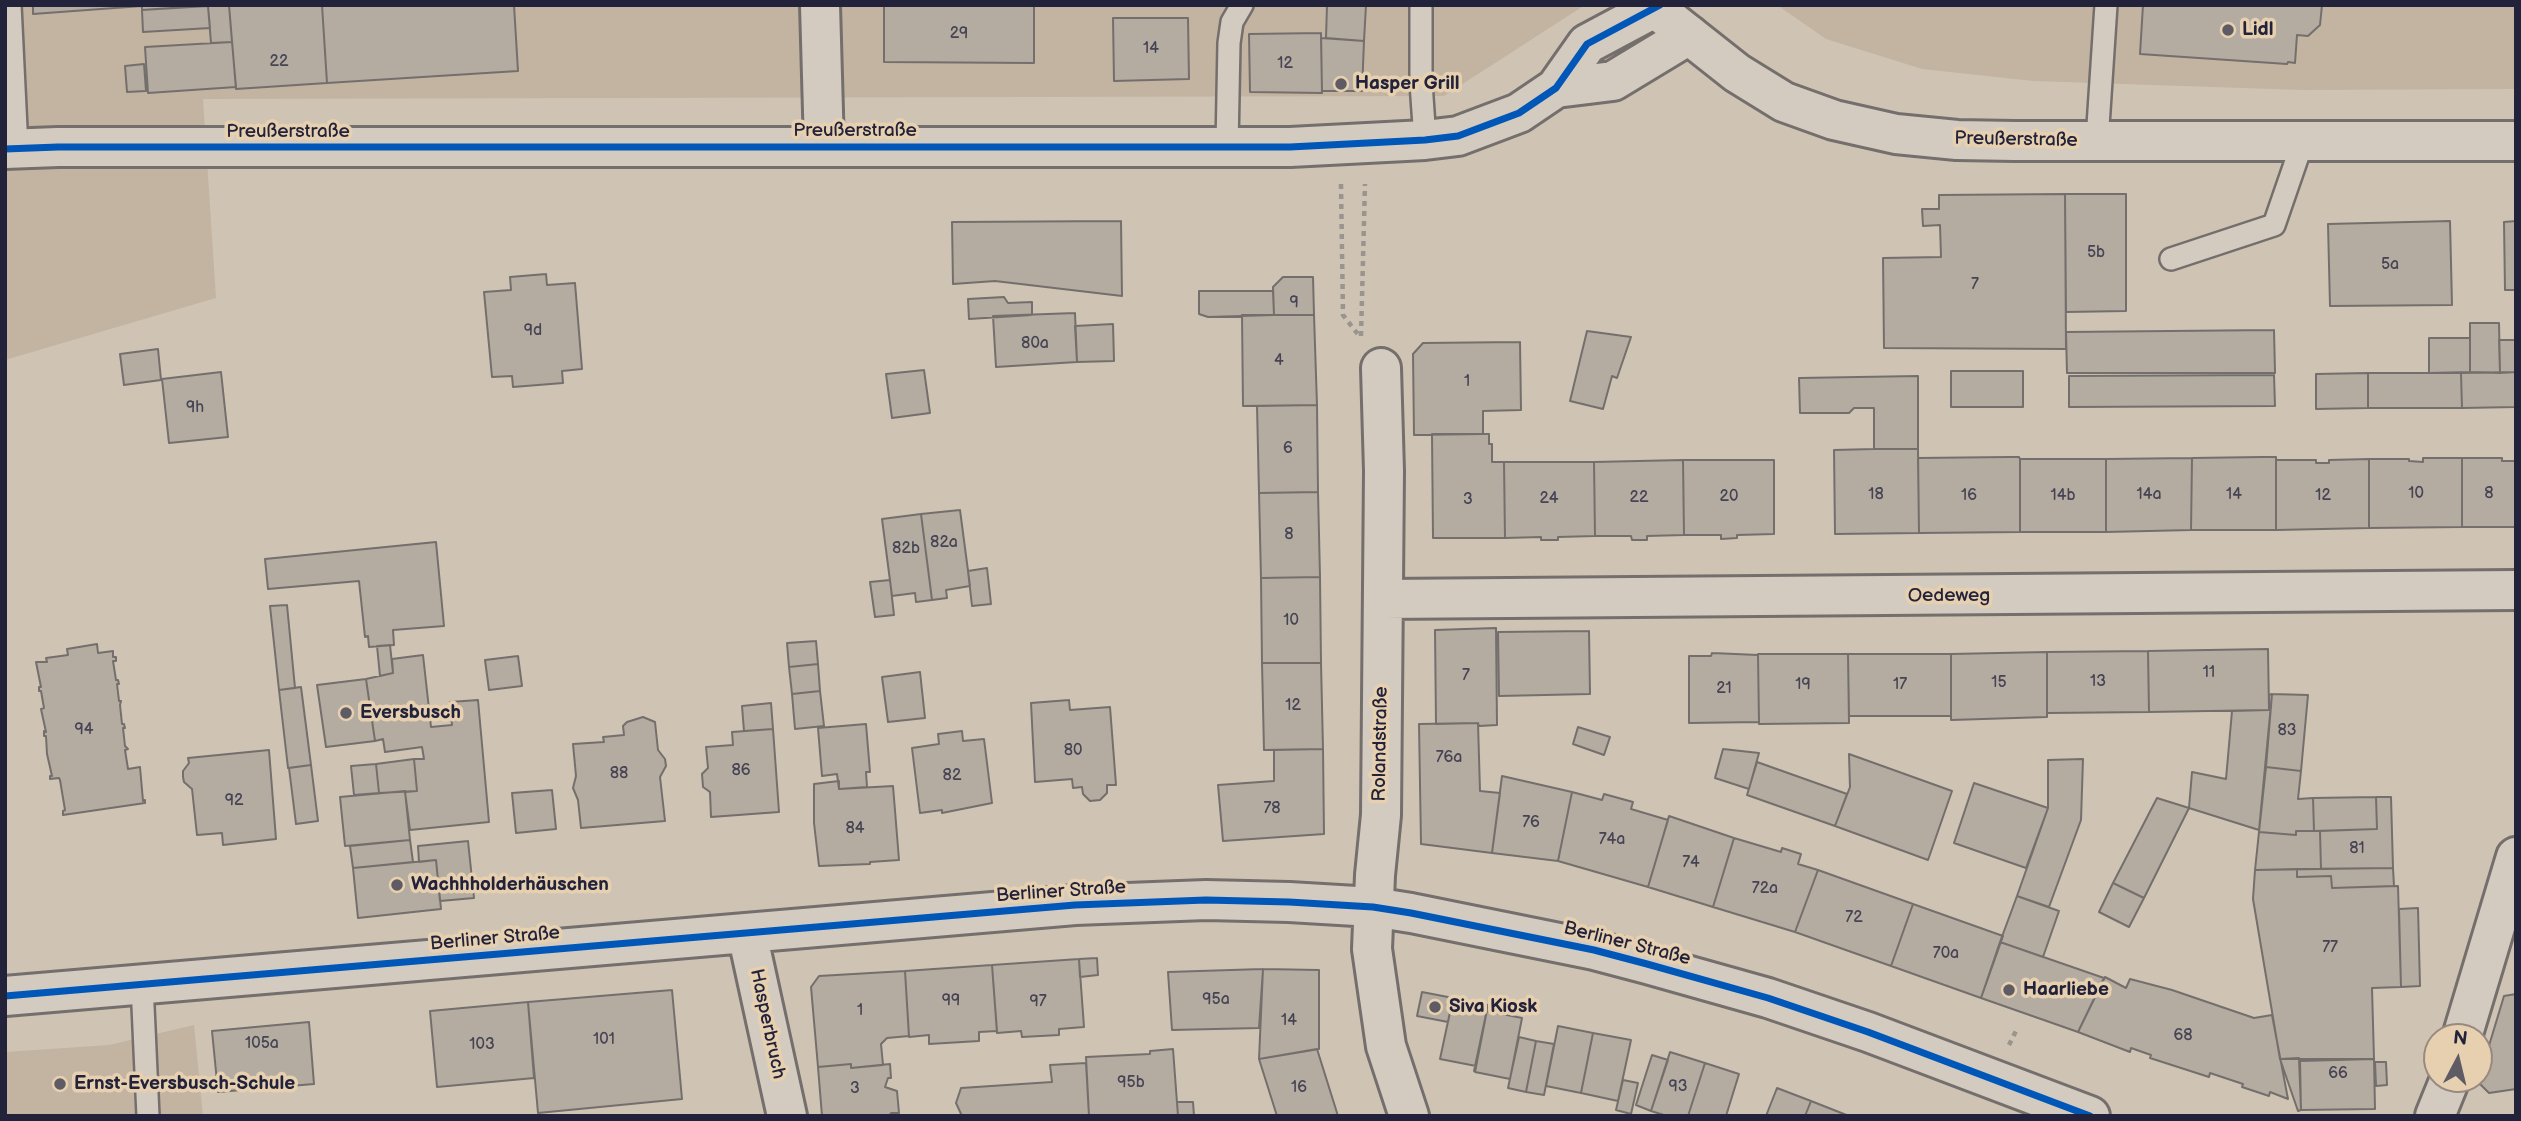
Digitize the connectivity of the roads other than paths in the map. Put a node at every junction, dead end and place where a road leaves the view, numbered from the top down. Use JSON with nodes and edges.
{"nodes":[{"id":1,"x":10,"y":5,"type":"edge"},
{"id":2,"x":820,"y":5,"type":"edge"},
{"id":3,"x":1242,"y":5,"type":"edge"},
{"id":4,"x":1421,"y":5,"type":"edge"},
{"id":5,"x":2106,"y":5,"type":"edge"},
{"id":6,"x":1668,"y":12,"type":"edge"},
{"id":7,"x":1425,"y":140,"type":"junction"},
{"id":8,"x":2097,"y":141,"type":"junction"},
{"id":9,"x":2302,"y":141,"type":"junction"},
{"id":10,"x":2516,"y":141,"type":"edge"},
{"id":11,"x":1227,"y":146,"type":"junction"},
{"id":12,"x":824,"y":147,"type":"junction"},
{"id":13,"x":11,"y":149,"type":"edge"},
{"id":14,"x":2171,"y":259,"type":"dead end"},
{"id":15,"x":1381,"y":368,"type":"dead end"},
{"id":16,"x":2516,"y":590,"type":"edge"},
{"id":17,"x":1382,"y":599,"type":"junction"},
{"id":18,"x":2516,"y":857,"type":"edge"},
{"id":19,"x":1373,"y":907,"type":"junction"},
{"id":20,"x":747,"y":933,"type":"junction"},
{"id":21,"x":142,"y":984,"type":"junction"},
{"id":22,"x":5,"y":996,"type":"edge"},
{"id":23,"x":2466,"y":1023,"type":"edge"},
{"id":24,"x":2444,"y":1093,"type":"edge"},
{"id":25,"x":148,"y":1116,"type":"edge"},
{"id":26,"x":787,"y":1116,"type":"edge"},
{"id":27,"x":1409,"y":1116,"type":"edge"},
{"id":28,"x":2090,"y":1116,"type":"edge"},
{"id":29,"x":2435,"y":1116,"type":"edge"}],
"edges":[{"from":1,"to":13,"type":"lane"},
{"from":2,"to":12,"type":"street"},
{"from":3,"to":11,"type":"lane"},
{"from":4,"to":7,"type":"lane"},
{"from":5,"to":8,"type":"lane"},
{"from":6,"to":7,"type":"street","name":"Preußerstraße"},
{"from":6,"to":8,"type":"street","name":"Preußerstraße"},
{"from":7,"to":11,"type":"street","name":"Preußerstraße"},
{"from":8,"to":9,"type":"street","name":"Preußerstraße"},
{"from":9,"to":10,"type":"street","name":"Preußerstraße"},
{"from":9,"to":14,"type":"lane"},
{"from":11,"to":12,"type":"street","name":"Preußerstraße"},
{"from":12,"to":13,"type":"street","name":"Preußerstraße"},
{"from":15,"to":17,"type":"street","name":"Rolandstraße"},
{"from":16,"to":17,"type":"street","name":"Oedeweg"},
{"from":17,"to":19,"type":"street","name":"Rolandstraße"},
{"from":18,"to":23,"type":"street"},
{"from":19,"to":20,"type":"street","name":"Berliner Straße"},
{"from":19,"to":27,"type":"street","name":"Rolandstraße"},
{"from":19,"to":28,"type":"street","name":"Berliner Straße"},
{"from":20,"to":21,"type":"street","name":"Berliner Straße"},
{"from":20,"to":26,"type":"street","name":"Hasperbruch"},
{"from":21,"to":22,"type":"street","name":"Berliner Straße"},
{"from":21,"to":25,"type":"lane"},
{"from":24,"to":29,"type":"street"}]}
